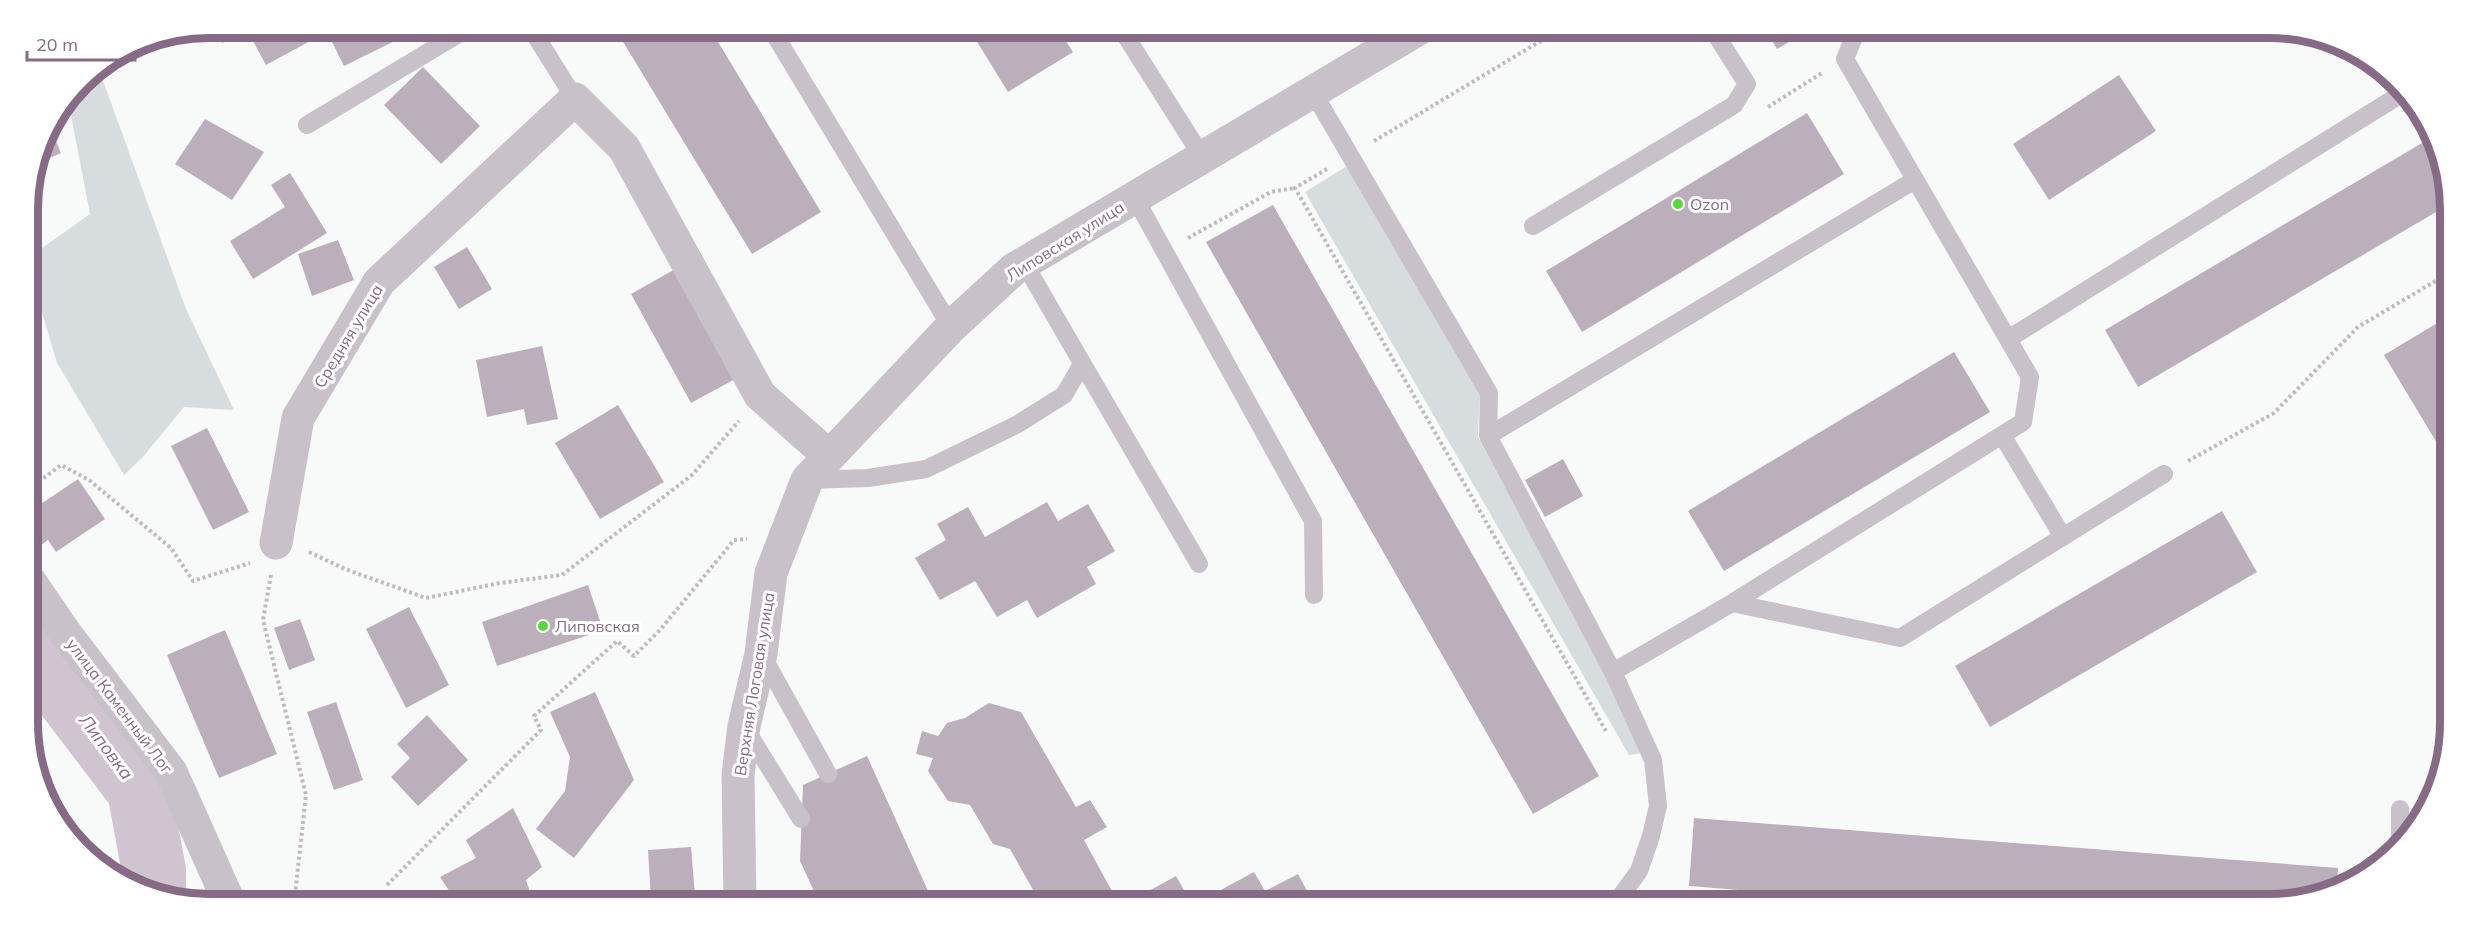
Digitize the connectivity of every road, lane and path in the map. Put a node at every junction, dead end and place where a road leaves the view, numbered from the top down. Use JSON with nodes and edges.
{"nodes":[{"id":1,"x":452,"y":38,"type":"edge"},
{"id":2,"x":537,"y":38,"type":"edge"},
{"id":3,"x":777,"y":38,"type":"edge"},
{"id":4,"x":1127,"y":38,"type":"edge"},
{"id":5,"x":1404,"y":38,"type":"edge"},
{"id":6,"x":1718,"y":38,"type":"edge"},
{"id":7,"x":1854,"y":38,"type":"edge"},
{"id":8,"x":1845,"y":59,"type":"junction"},
{"id":9,"x":1746,"y":84,"type":"junction"},
{"id":10,"x":1313,"y":92,"type":"junction"},
{"id":11,"x":2397,"y":96,"type":"edge"},
{"id":12,"x":575,"y":99,"type":"junction"},
{"id":13,"x":307,"y":125,"type":"dead end"},
{"id":14,"x":1203,"y":158,"type":"junction"},
{"id":15,"x":1915,"y":180,"type":"junction"},
{"id":16,"x":1295,"y":188,"type":"dead end"},
{"id":17,"x":1135,"y":198,"type":"junction"},
{"id":18,"x":1533,"y":226,"type":"dead end"},
{"id":19,"x":1165,"y":252,"type":"junction"},
{"id":20,"x":1024,"y":263,"type":"junction"},
{"id":21,"x":2439,"y":279,"type":"edge"},
{"id":22,"x":951,"y":327,"type":"junction"},
{"id":23,"x":2008,"y":339,"type":"junction"},
{"id":24,"x":1082,"y":364,"type":"junction"},
{"id":25,"x":760,"y":395,"type":"junction"},
{"id":26,"x":2002,"y":435,"type":"junction"},
{"id":27,"x":1488,"y":436,"type":"junction"},
{"id":28,"x":829,"y":456,"type":"junction"},
{"id":29,"x":2163,"y":474,"type":"joint"},
{"id":30,"x":807,"y":480,"type":"junction"},
{"id":31,"x":38,"y":482,"type":"edge"},
{"id":32,"x":785,"y":536,"type":"junction"},
{"id":33,"x":2063,"y":537,"type":"junction"},
{"id":34,"x":276,"y":543,"type":"junction"},
{"id":35,"x":1199,"y":564,"type":"dead end"},
{"id":36,"x":771,"y":573,"type":"joint"},
{"id":37,"x":38,"y":592,"type":"edge"},
{"id":38,"x":1314,"y":595,"type":"dead end"},
{"id":39,"x":1732,"y":603,"type":"junction"},
{"id":40,"x":761,"y":654,"type":"junction"},
{"id":41,"x":1613,"y":672,"type":"junction"},
{"id":42,"x":744,"y":726,"type":"junction"},
{"id":43,"x":828,"y":774,"type":"dead end"},
{"id":44,"x":2400,"y":809,"type":"dead end"},
{"id":45,"x":801,"y":819,"type":"dead end"},
{"id":46,"x":2400,"y":831,"type":"edge"},
{"id":47,"x":1627,"y":893,"type":"edge"},
{"id":48,"x":226,"y":894,"type":"edge"},
{"id":49,"x":295,"y":894,"type":"edge"},
{"id":50,"x":379,"y":894,"type":"edge"},
{"id":51,"x":740,"y":894,"type":"edge"}],
"edges":[{"from":1,"to":13,"type":"lane"},
{"from":2,"to":12,"type":"lane"},
{"from":3,"to":22,"type":"lane"},
{"from":4,"to":14,"type":"lane"},
{"from":5,"to":10,"type":"street","name":"Липовская улица"},
{"from":6,"to":9,"type":"lane"},
{"from":7,"to":8,"type":"lane"},
{"from":8,"to":9,"type":"path"},
{"from":8,"to":15,"type":"lane"},
{"from":9,"to":18,"type":"lane"},
{"from":10,"to":14,"type":"street","name":"Липовская улица"},
{"from":10,"to":27,"type":"lane"},
{"from":11,"to":23,"type":"lane"},
{"from":12,"to":25,"type":"street"},
{"from":12,"to":34,"type":"street","name":"Средняя улица"},
{"from":14,"to":17,"type":"street","name":"Липовская улица"},
{"from":15,"to":23,"type":"lane"},
{"from":15,"to":27,"type":"lane"},
{"from":16,"to":19,"type":"path"},
{"from":17,"to":19,"type":"lane"},
{"from":17,"to":20,"type":"street","name":"Липовская улица"},
{"from":19,"to":38,"type":"lane"},
{"from":20,"to":22,"type":"street","name":"Липовская улица"},
{"from":20,"to":24,"type":"lane"},
{"from":21,"to":29,"type":"path"},
{"from":22,"to":28,"type":"street","name":"Липовская улица"},
{"from":23,"to":26,"type":"lane"},
{"from":24,"to":30,"type":"lane"},
{"from":24,"to":35,"type":"lane"},
{"from":25,"to":28,"type":"street"},
{"from":25,"to":34,"type":"path"},
{"from":26,"to":33,"type":"lane"},
{"from":26,"to":39,"type":"lane"},
{"from":27,"to":41,"type":"lane"},
{"from":28,"to":30,"type":"street","name":"Липовская улица"},
{"from":29,"to":33,"type":"lane"},
{"from":30,"to":32,"type":"street","name":"Липовская улица"},
{"from":31,"to":34,"type":"path"},
{"from":32,"to":36,"type":"street","name":"Липовская улица"},
{"from":32,"to":50,"type":"path"},
{"from":33,"to":39,"type":"lane"},
{"from":34,"to":49,"type":"path"},
{"from":36,"to":40,"type":"street","name":"Верхняя Логовая улица"},
{"from":37,"to":48,"type":"street","name":"улица Каменный Лог"},
{"from":39,"to":41,"type":"lane"},
{"from":40,"to":42,"type":"street","name":"Верхняя Логовая улица"},
{"from":40,"to":43,"type":"lane"},
{"from":41,"to":47,"type":"lane"},
{"from":42,"to":45,"type":"lane"},
{"from":42,"to":51,"type":"street","name":"Верхняя Логовая улица"},
{"from":44,"to":46,"type":"lane"}]}
